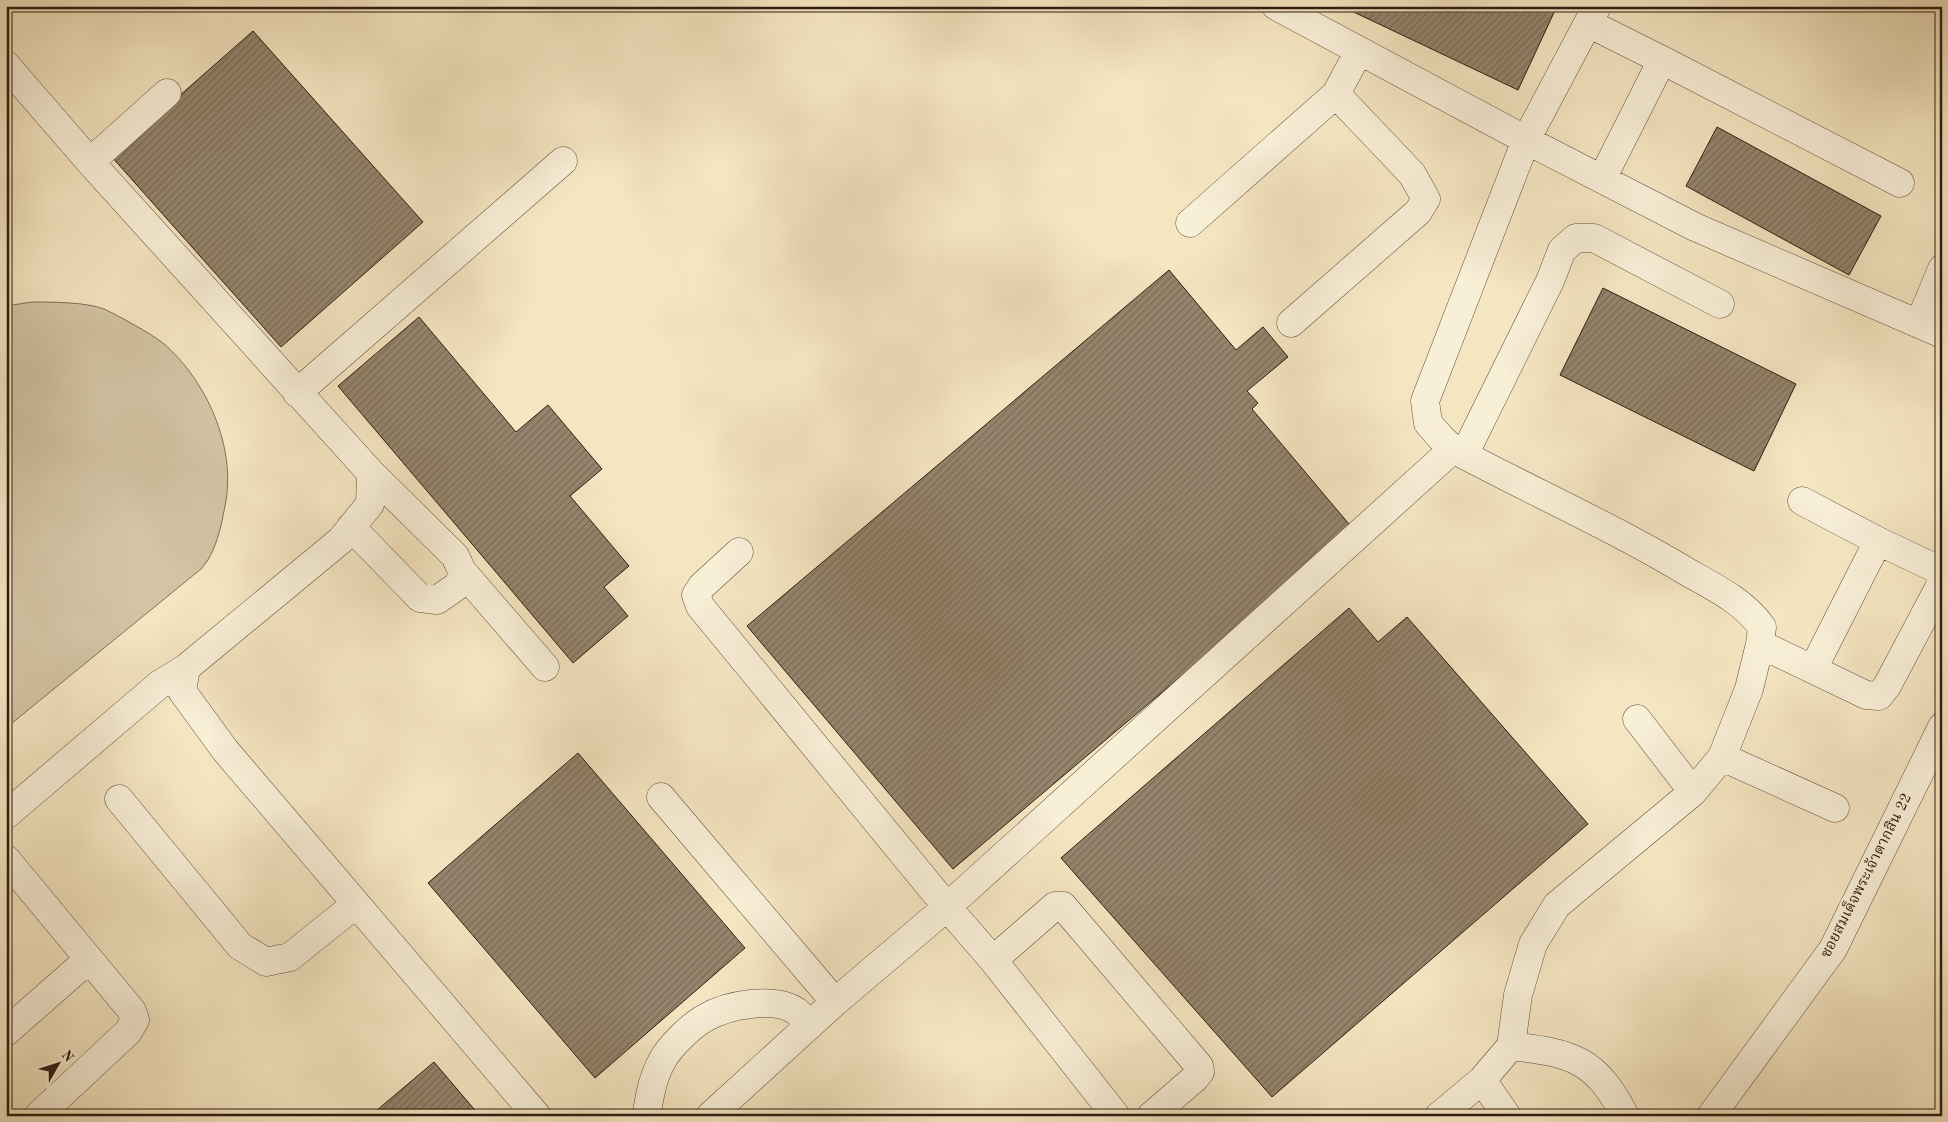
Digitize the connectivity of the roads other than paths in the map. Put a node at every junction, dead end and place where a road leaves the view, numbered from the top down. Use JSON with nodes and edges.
{"nodes":[{"id":1,"x":1287,"y":9,"type":"edge"},
{"id":2,"x":1592,"y":15,"type":"edge"},
{"id":3,"x":1359,"y":50,"type":"junction"},
{"id":4,"x":1662,"y":60,"type":"junction"},
{"id":5,"x":6,"y":65,"type":"edge"},
{"id":6,"x":167,"y":93,"type":"dead end"},
{"id":7,"x":1336,"y":94,"type":"junction"},
{"id":8,"x":1526,"y":140,"type":"junction"},
{"id":9,"x":563,"y":161,"type":"dead end"},
{"id":10,"x":90,"y":162,"type":"junction"},
{"id":11,"x":1602,"y":179,"type":"junction"},
{"id":12,"x":1900,"y":183,"type":"dead end"},
{"id":13,"x":1190,"y":223,"type":"dead end"},
{"id":14,"x":1942,"y":269,"type":"edge"},
{"id":15,"x":1720,"y":304,"type":"dead end"},
{"id":16,"x":1291,"y":322,"type":"dead end"},
{"id":17,"x":1931,"y":329,"type":"edge"},
{"id":18,"x":297,"y":393,"type":"junction"},
{"id":19,"x":1459,"y":452,"type":"junction"},
{"id":20,"x":371,"y":473,"type":"junction"},
{"id":21,"x":1802,"y":501,"type":"dead end"},
{"id":22,"x":351,"y":527,"type":"junction"},
{"id":23,"x":1878,"y":542,"type":"junction"},
{"id":24,"x":739,"y":552,"type":"dead end"},
{"id":25,"x":462,"y":571,"type":"junction"},
{"id":26,"x":1760,"y":644,"type":"junction"},
{"id":27,"x":545,"y":667,"type":"dead end"},
{"id":28,"x":186,"y":668,"type":"junction"},
{"id":29,"x":1813,"y":669,"type":"junction"},
{"id":30,"x":1636,"y":719,"type":"dead end"},
{"id":31,"x":1942,"y":727,"type":"edge"},
{"id":32,"x":1722,"y":757,"type":"junction"},
{"id":33,"x":1693,"y":792,"type":"junction"},
{"id":34,"x":661,"y":797,"type":"dead end"},
{"id":35,"x":119,"y":799,"type":"dead end"},
{"id":36,"x":1836,"y":808,"type":"dead end"},
{"id":37,"x":6,"y":814,"type":"edge"},
{"id":38,"x":6,"y":859,"type":"edge"},
{"id":39,"x":356,"y":904,"type":"junction"},
{"id":40,"x":947,"y":907,"type":"junction"},
{"id":41,"x":89,"y":959,"type":"junction"},
{"id":42,"x":992,"y":960,"type":"junction"},
{"id":43,"x":835,"y":1002,"type":"junction"},
{"id":44,"x":810,"y":1025,"type":"junction"},
{"id":45,"x":6,"y":1032,"type":"edge"},
{"id":46,"x":1511,"y":1046,"type":"junction"},
{"id":47,"x":1482,"y":1080,"type":"junction"},
{"id":48,"x":38,"y":1116,"type":"edge"},
{"id":49,"x":537,"y":1116,"type":"edge"},
{"id":50,"x":648,"y":1116,"type":"edge"},
{"id":51,"x":710,"y":1116,"type":"edge"},
{"id":52,"x":1116,"y":1116,"type":"edge"},
{"id":53,"x":1151,"y":1116,"type":"edge"},
{"id":54,"x":1439,"y":1116,"type":"edge"},
{"id":55,"x":1507,"y":1116,"type":"edge"},
{"id":56,"x":1625,"y":1116,"type":"edge"},
{"id":57,"x":1711,"y":1116,"type":"edge"}],
"edges":[{"from":1,"to":3,"type":"street"},
{"from":2,"to":4,"type":"street"},
{"from":2,"to":8,"type":"street"},
{"from":3,"to":7,"type":"street"},
{"from":3,"to":8,"type":"street"},
{"from":4,"to":11,"type":"street"},
{"from":4,"to":12,"type":"street"},
{"from":5,"to":10,"type":"street"},
{"from":6,"to":10,"type":"street"},
{"from":7,"to":13,"type":"street"},
{"from":7,"to":16,"type":"street"},
{"from":8,"to":11,"type":"street"},
{"from":8,"to":19,"type":"street"},
{"from":9,"to":18,"type":"street"},
{"from":10,"to":18,"type":"street"},
{"from":11,"to":17,"type":"street"},
{"from":14,"to":17,"type":"street"},
{"from":15,"to":19,"type":"street"},
{"from":18,"to":20,"type":"street"},
{"from":19,"to":26,"type":"street"},
{"from":19,"to":40,"type":"street"},
{"from":20,"to":22,"type":"street"},
{"from":20,"to":25,"type":"street"},
{"from":21,"to":23,"type":"street"},
{"from":22,"to":25,"type":"street"},
{"from":22,"to":28,"type":"street"},
{"from":23,"to":29,"type":"street"},
{"from":23,"to":29,"type":"street"},
{"from":24,"to":40,"type":"street"},
{"from":25,"to":27,"type":"street"},
{"from":26,"to":29,"type":"street"},
{"from":26,"to":32,"type":"street"},
{"from":28,"to":37,"type":"street"},
{"from":28,"to":39,"type":"street"},
{"from":30,"to":33,"type":"street"},
{"from":31,"to":57,"type":"street","name":"ซอยสมเด็จพระเจ้าตากสิน 22"},
{"from":32,"to":33,"type":"street"},
{"from":32,"to":36,"type":"street"},
{"from":33,"to":46,"type":"street"},
{"from":34,"to":43,"type":"street"},
{"from":35,"to":39,"type":"street"},
{"from":38,"to":41,"type":"street"},
{"from":39,"to":49,"type":"street"},
{"from":40,"to":42,"type":"street"},
{"from":40,"to":43,"type":"street"},
{"from":41,"to":45,"type":"street"},
{"from":41,"to":48,"type":"street"},
{"from":42,"to":52,"type":"street"},
{"from":42,"to":53,"type":"street"},
{"from":43,"to":44,"type":"street"},
{"from":44,"to":50,"type":"street"},
{"from":44,"to":51,"type":"street"},
{"from":46,"to":47,"type":"street"},
{"from":46,"to":56,"type":"street"},
{"from":47,"to":54,"type":"street"},
{"from":47,"to":55,"type":"street"}]}
